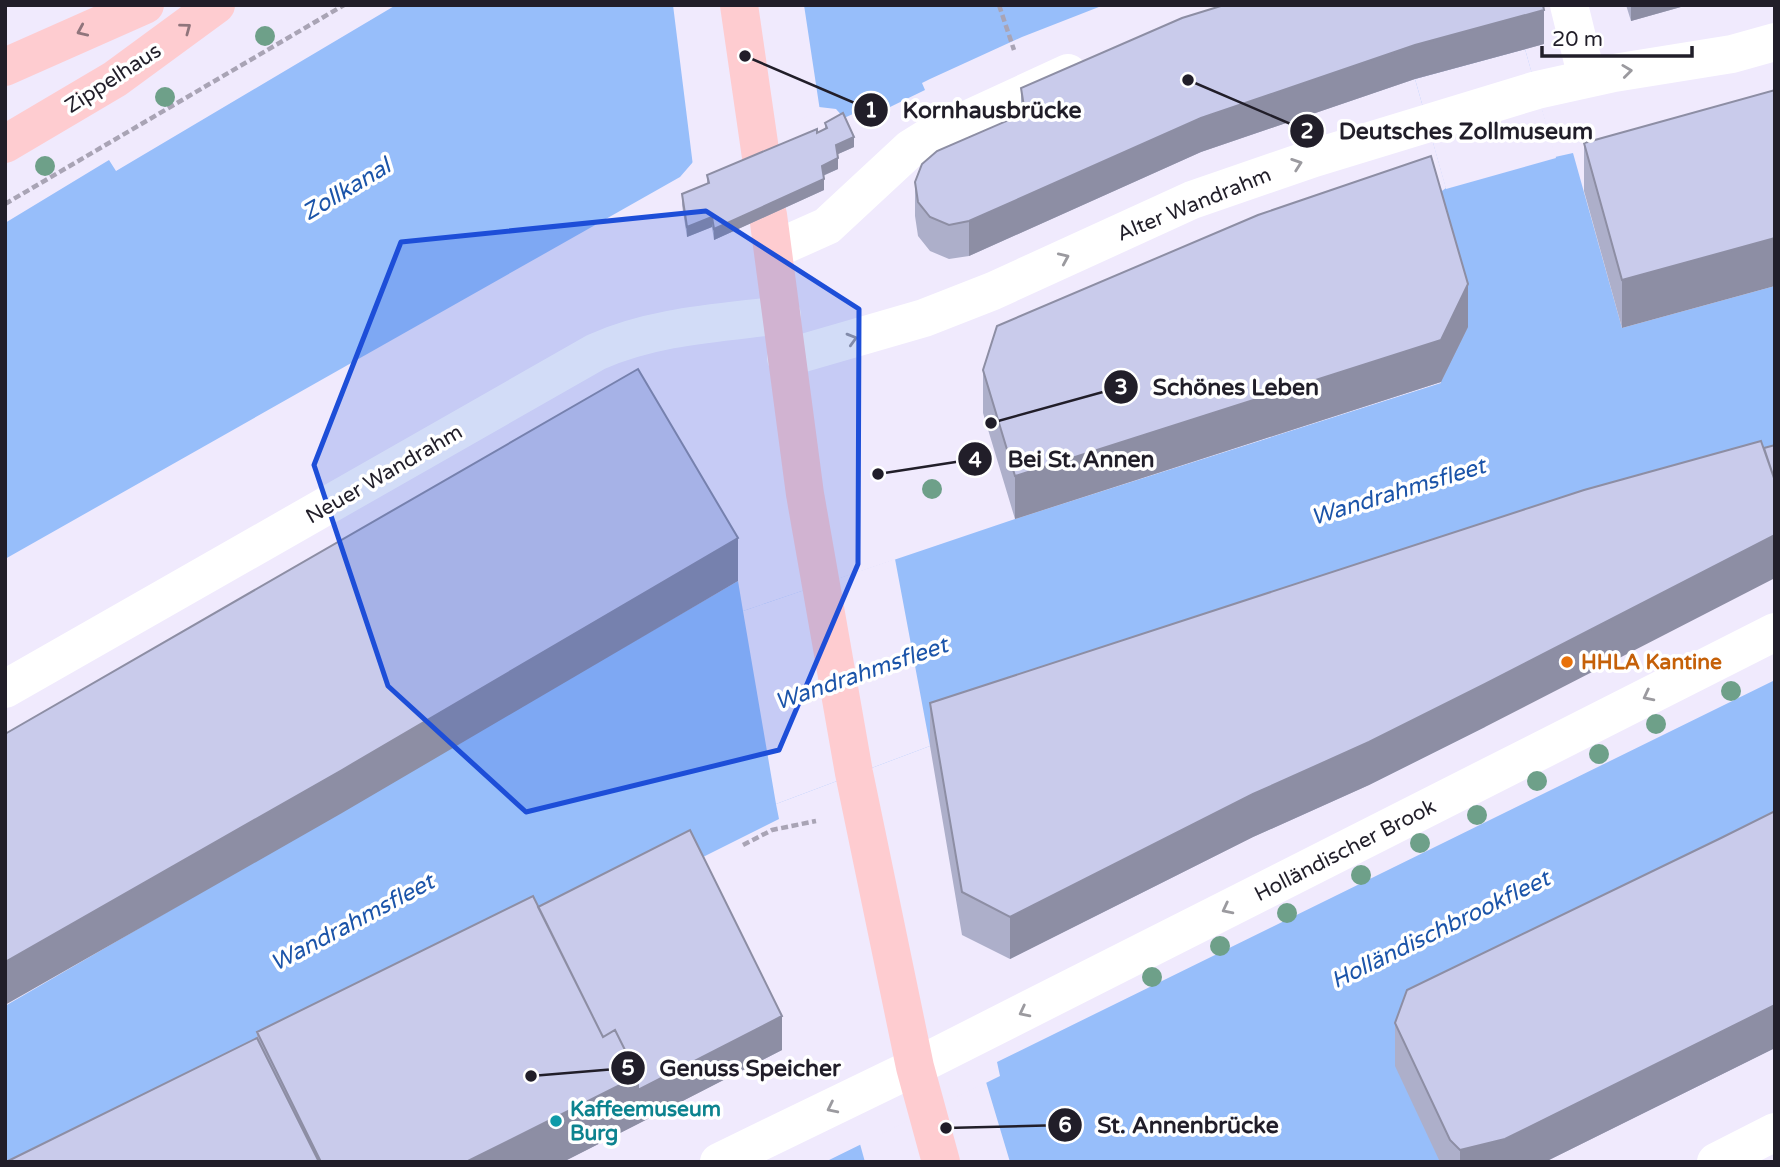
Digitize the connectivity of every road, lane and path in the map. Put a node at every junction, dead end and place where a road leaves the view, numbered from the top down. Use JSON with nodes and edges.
{"nodes":[{"id":1,"x":145,"y":5,"type":"edge"},
{"id":2,"x":216,"y":5,"type":"edge"},
{"id":3,"x":344,"y":5,"type":"edge"},
{"id":4,"x":739,"y":5,"type":"edge"},
{"id":5,"x":999,"y":5,"type":"edge"},
{"id":6,"x":1569,"y":5,"type":"edge"},
{"id":7,"x":1012,"y":42,"type":"dead end"},
{"id":8,"x":1775,"y":42,"type":"edge"},
{"id":9,"x":1105,"y":58,"type":"edge"},
{"id":10,"x":5,"y":67,"type":"edge"},
{"id":11,"x":1587,"y":78,"type":"junction"},
{"id":12,"x":5,"y":144,"type":"edge"},
{"id":13,"x":762,"y":164,"type":"edge"},
{"id":14,"x":5,"y":204,"type":"edge"},
{"id":15,"x":771,"y":232,"type":"joint"},
{"id":16,"x":782,"y":315,"type":"junction"},
{"id":17,"x":786,"y":358,"type":"junction"},
{"id":18,"x":1775,"y":632,"type":"edge"},
{"id":19,"x":5,"y":689,"type":"edge"},
{"id":20,"x":772,"y":830,"type":"dead end"},
{"id":21,"x":743,"y":845,"type":"dead end"},
{"id":22,"x":915,"y":1067,"type":"junction"},
{"id":23,"x":1775,"y":1132,"type":"edge"},
{"id":24,"x":719,"y":1162,"type":"edge"},
{"id":25,"x":941,"y":1162,"type":"edge"},
{"id":26,"x":1716,"y":1162,"type":"edge"}],
"edges":[{"from":1,"to":10,"type":"main road","one_way":true},
{"from":12,"to":2,"type":"main road","name":"Zippelhaus","one_way":true},
{"from":3,"to":14,"type":"path"},
{"from":4,"to":13,"type":"main road"},
{"from":5,"to":7,"type":"path"},
{"from":6,"to":11,"type":"street"},
{"from":11,"to":8,"type":"street","name":"Alter Wandrahm","one_way":true},
{"from":9,"to":15,"type":"street"},
{"from":17,"to":11,"type":"street","name":"Alter Wandrahm","one_way":true},
{"from":15,"to":16,"type":"main road"},
{"from":16,"to":17,"type":"main road"},
{"from":16,"to":19,"type":"street","name":"Neuer Wandrahm"},
{"from":17,"to":22,"type":"main road"},
{"from":18,"to":22,"type":"street","name":"Holländischer Brook","one_way":true},
{"from":20,"to":21,"type":"path"},
{"from":22,"to":24,"type":"street","name":"Holländischer Brook","one_way":true},
{"from":22,"to":25,"type":"main road"},
{"from":23,"to":26,"type":"street"}]}
